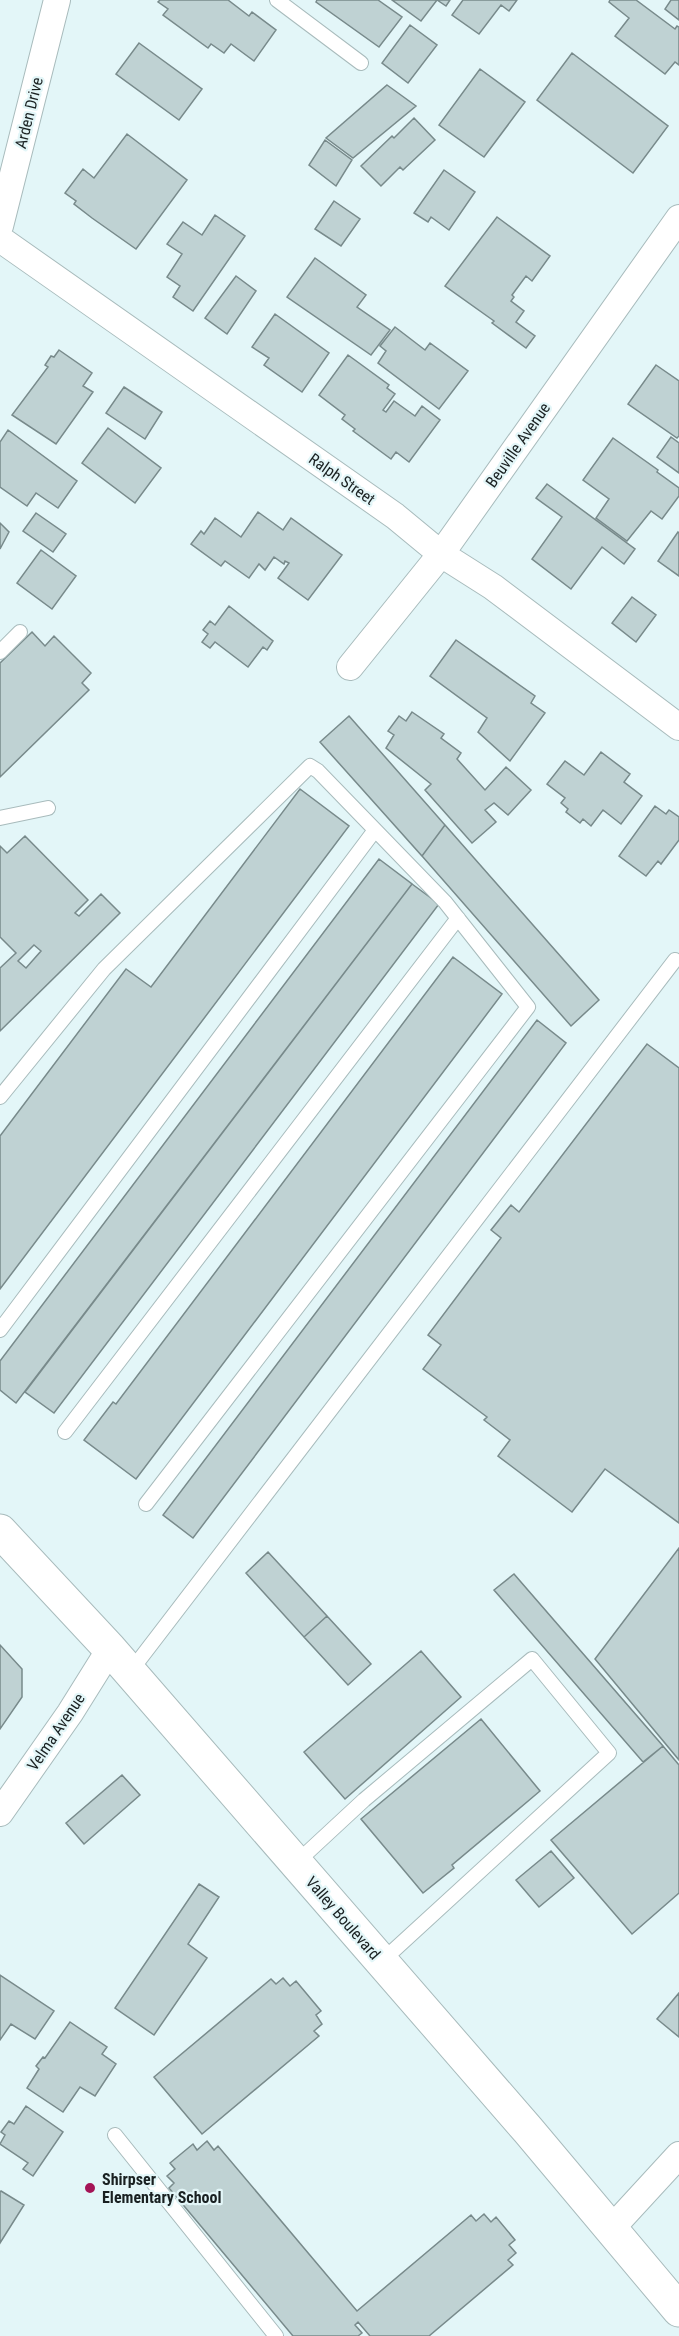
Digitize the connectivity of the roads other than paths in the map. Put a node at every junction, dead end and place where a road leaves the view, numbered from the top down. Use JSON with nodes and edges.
{"nodes":[{"id":1,"x":57,"y":0,"type":"edge"},
{"id":2,"x":277,"y":0,"type":"edge"},
{"id":3,"x":361,"y":63,"type":"dead end"},
{"id":4,"x":679,"y":218,"type":"edge"},
{"id":5,"x":0,"y":226,"type":"edge"},
{"id":6,"x":0,"y":238,"type":"edge"},
{"id":7,"x":441,"y":554,"type":"junction"},
{"id":8,"x":20,"y":632,"type":"dead end"},
{"id":9,"x":0,"y":652,"type":"edge"},
{"id":10,"x":350,"y":667,"type":"dead end"},
{"id":11,"x":679,"y":727,"type":"edge"},
{"id":12,"x":48,"y":808,"type":"dead end"},
{"id":13,"x":0,"y":818,"type":"edge"},
{"id":14,"x":375,"y":830,"type":"junction"},
{"id":15,"x":458,"y":918,"type":"junction"},
{"id":16,"x":675,"y":960,"type":"dead end"},
{"id":17,"x":0,"y":1097,"type":"edge"},
{"id":18,"x":0,"y":1330,"type":"edge"},
{"id":19,"x":65,"y":1432,"type":"dead end"},
{"id":20,"x":146,"y":1504,"type":"dead end"},
{"id":21,"x":0,"y":1532,"type":"edge"},
{"id":22,"x":120,"y":1660,"type":"junction"},
{"id":23,"x":0,"y":1813,"type":"edge"},
{"id":24,"x":296,"y":1863,"type":"junction"},
{"id":25,"x":381,"y":1962,"type":"junction"},
{"id":26,"x":115,"y":2135,"type":"dead end"},
{"id":27,"x":679,"y":2156,"type":"edge"},
{"id":28,"x":611,"y":2229,"type":"junction"},
{"id":29,"x":679,"y":2310,"type":"edge"},
{"id":30,"x":276,"y":2336,"type":"edge"}],
"edges":[{"from":1,"to":5,"type":"street","name":"Arden Drive"},
{"from":2,"to":3,"type":"lane"},
{"from":4,"to":7,"type":"street","name":"Beuville Avenue"},
{"from":6,"to":7,"type":"street","name":"Ralph Street"},
{"from":7,"to":10,"type":"street","name":"Beuville Avenue"},
{"from":7,"to":11,"type":"street","name":"Ralph Street"},
{"from":8,"to":9,"type":"lane"},
{"from":12,"to":13,"type":"lane"},
{"from":14,"to":15,"type":"lane"},
{"from":14,"to":17,"type":"lane"},
{"from":14,"to":18,"type":"lane"},
{"from":15,"to":19,"type":"lane"},
{"from":15,"to":20,"type":"lane"},
{"from":16,"to":22,"type":"lane"},
{"from":21,"to":22,"type":"main road","name":"Valley Boulevard"},
{"from":22,"to":23,"type":"street","name":"Velma Avenue"},
{"from":22,"to":24,"type":"main road","name":"Valley Boulevard"},
{"from":24,"to":25,"type":"main road","name":"Valley Boulevard"},
{"from":24,"to":25,"type":"lane"},
{"from":25,"to":28,"type":"main road","name":"Valley Boulevard"},
{"from":26,"to":30,"type":"lane"},
{"from":27,"to":28,"type":"street"},
{"from":28,"to":29,"type":"main road","name":"Valley Boulevard"}]}
